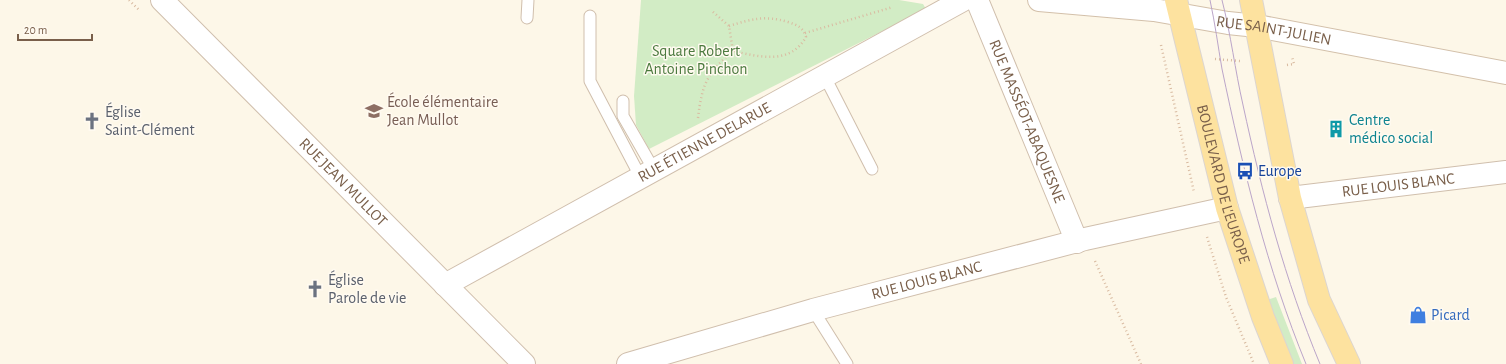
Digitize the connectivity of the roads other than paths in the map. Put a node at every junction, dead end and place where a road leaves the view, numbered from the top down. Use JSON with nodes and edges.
{"nodes":[{"id":1,"x":162,"y":0,"type":"edge"},
{"id":2,"x":528,"y":0,"type":"edge"},
{"id":3,"x":963,"y":0,"type":"edge"},
{"id":4,"x":977,"y":0,"type":"edge"},
{"id":5,"x":1039,"y":0,"type":"edge"},
{"id":6,"x":1251,"y":0,"type":"edge"},
{"id":7,"x":1178,"y":8,"type":"edge"},
{"id":8,"x":590,"y":16,"type":"dead end"},
{"id":9,"x":527,"y":18,"type":"dead end"},
{"id":10,"x":1257,"y":26,"type":"junction"},
{"id":11,"x":1506,"y":73,"type":"edge"},
{"id":12,"x":824,"y":77,"type":"junction"},
{"id":13,"x":623,"y":101,"type":"dead end"},
{"id":14,"x":872,"y":169,"type":"dead end"},
{"id":15,"x":1506,"y":172,"type":"edge"},
{"id":16,"x":648,"y":174,"type":"junction"},
{"id":17,"x":1290,"y":198,"type":"junction"},
{"id":18,"x":1227,"y":208,"type":"junction"},
{"id":19,"x":1081,"y":240,"type":"junction"},
{"id":20,"x":445,"y":285,"type":"junction"},
{"id":21,"x":813,"y":310,"type":"junction"},
{"id":22,"x":524,"y":364,"type":"edge"},
{"id":23,"x":628,"y":364,"type":"edge"},
{"id":24,"x":847,"y":364,"type":"edge"},
{"id":25,"x":1282,"y":364,"type":"edge"},
{"id":26,"x":1349,"y":364,"type":"edge"}],
"edges":[{"from":1,"to":20,"type":"street","name":"RUE JEAN MULLOT"},
{"from":2,"to":9,"type":"lane"},
{"from":3,"to":12,"type":"street","name":"RUE ÉTIENNE DELARUE"},
{"from":4,"to":19,"type":"street","name":"RUE MASSÉOT-ABAQUESNE"},
{"from":5,"to":7,"type":"street","name":"RUE SAINT-JULIEN"},
{"from":6,"to":10,"type":"main road"},
{"from":7,"to":10,"type":"street","name":"RUE SAINT-JULIEN"},
{"from":7,"to":18,"type":"main road","name":"BOULEVARD DE L'EUROPE"},
{"from":8,"to":16,"type":"lane"},
{"from":10,"to":11,"type":"street","name":"RUE SAINT-JULIEN"},
{"from":10,"to":17,"type":"main road"},
{"from":12,"to":14,"type":"lane"},
{"from":12,"to":16,"type":"street","name":"RUE ÉTIENNE DELARUE"},
{"from":13,"to":16,"type":"lane"},
{"from":15,"to":17,"type":"street","name":"RUE LOUIS BLANC"},
{"from":16,"to":20,"type":"street","name":"RUE ÉTIENNE DELARUE"},
{"from":17,"to":26,"type":"main road"},
{"from":18,"to":19,"type":"street","name":"RUE LOUIS BLANC"},
{"from":18,"to":25,"type":"main road","name":"BOULEVARD DE L'EUROPE"},
{"from":19,"to":21,"type":"street","name":"RUE LOUIS BLANC"},
{"from":20,"to":22,"type":"street","name":"RUE JEAN MULLOT"},
{"from":21,"to":23,"type":"street","name":"RUE LOUIS BLANC"},
{"from":21,"to":24,"type":"lane"}]}
